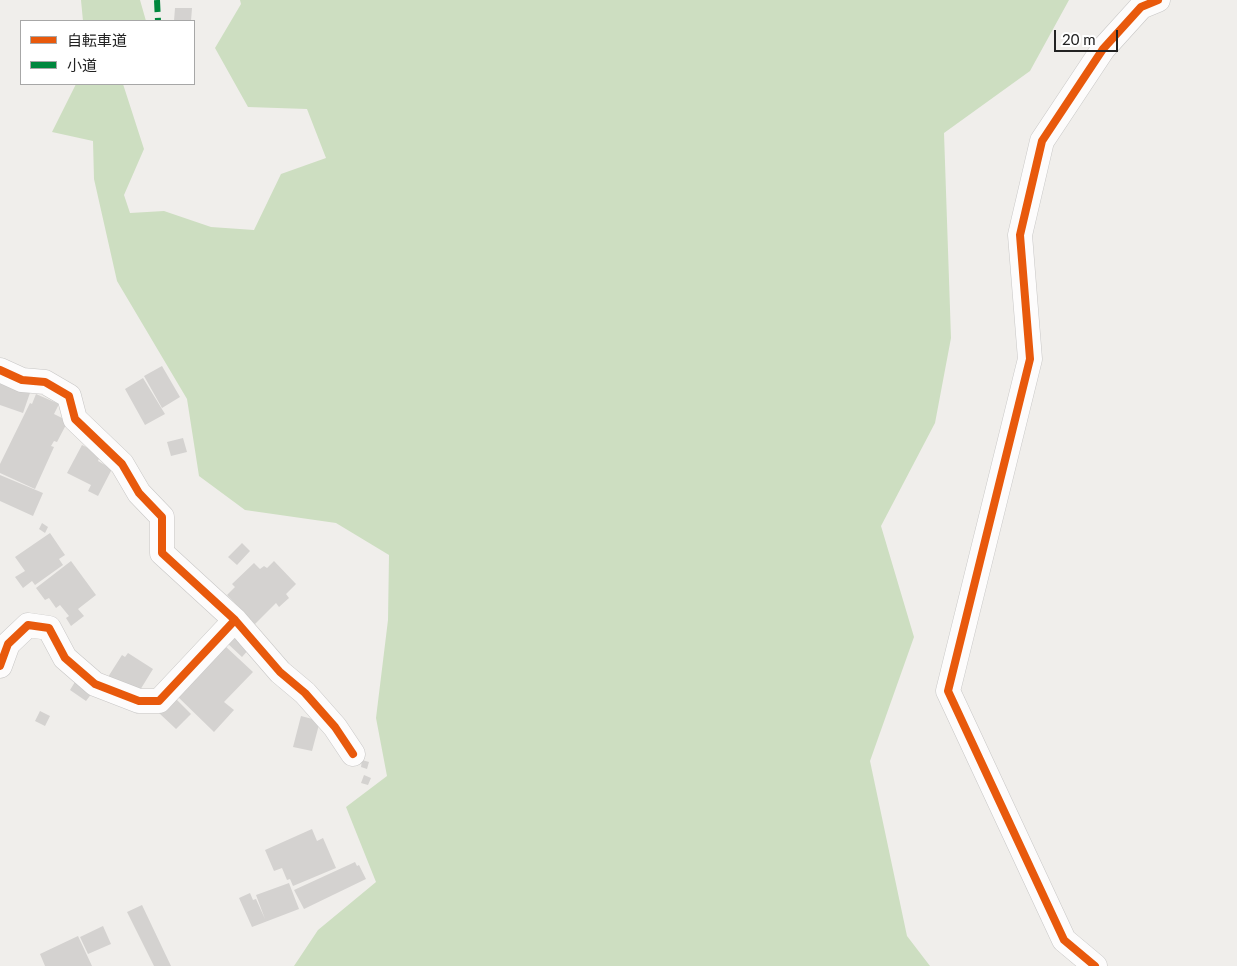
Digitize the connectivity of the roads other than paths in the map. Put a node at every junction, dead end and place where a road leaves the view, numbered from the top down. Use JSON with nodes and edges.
{"nodes":[{"id":1,"x":1158,"y":0,"type":"edge"},
{"id":2,"x":0,"y":370,"type":"edge"},
{"id":3,"x":235,"y":620,"type":"junction"},
{"id":4,"x":0,"y":666,"type":"edge"},
{"id":5,"x":353,"y":754,"type":"dead end"},
{"id":6,"x":1095,"y":966,"type":"edge"}],
"edges":[{"from":1,"to":6,"type":"street"},
{"from":2,"to":3,"type":"street"},
{"from":3,"to":4,"type":"street"},
{"from":3,"to":5,"type":"street"}]}
